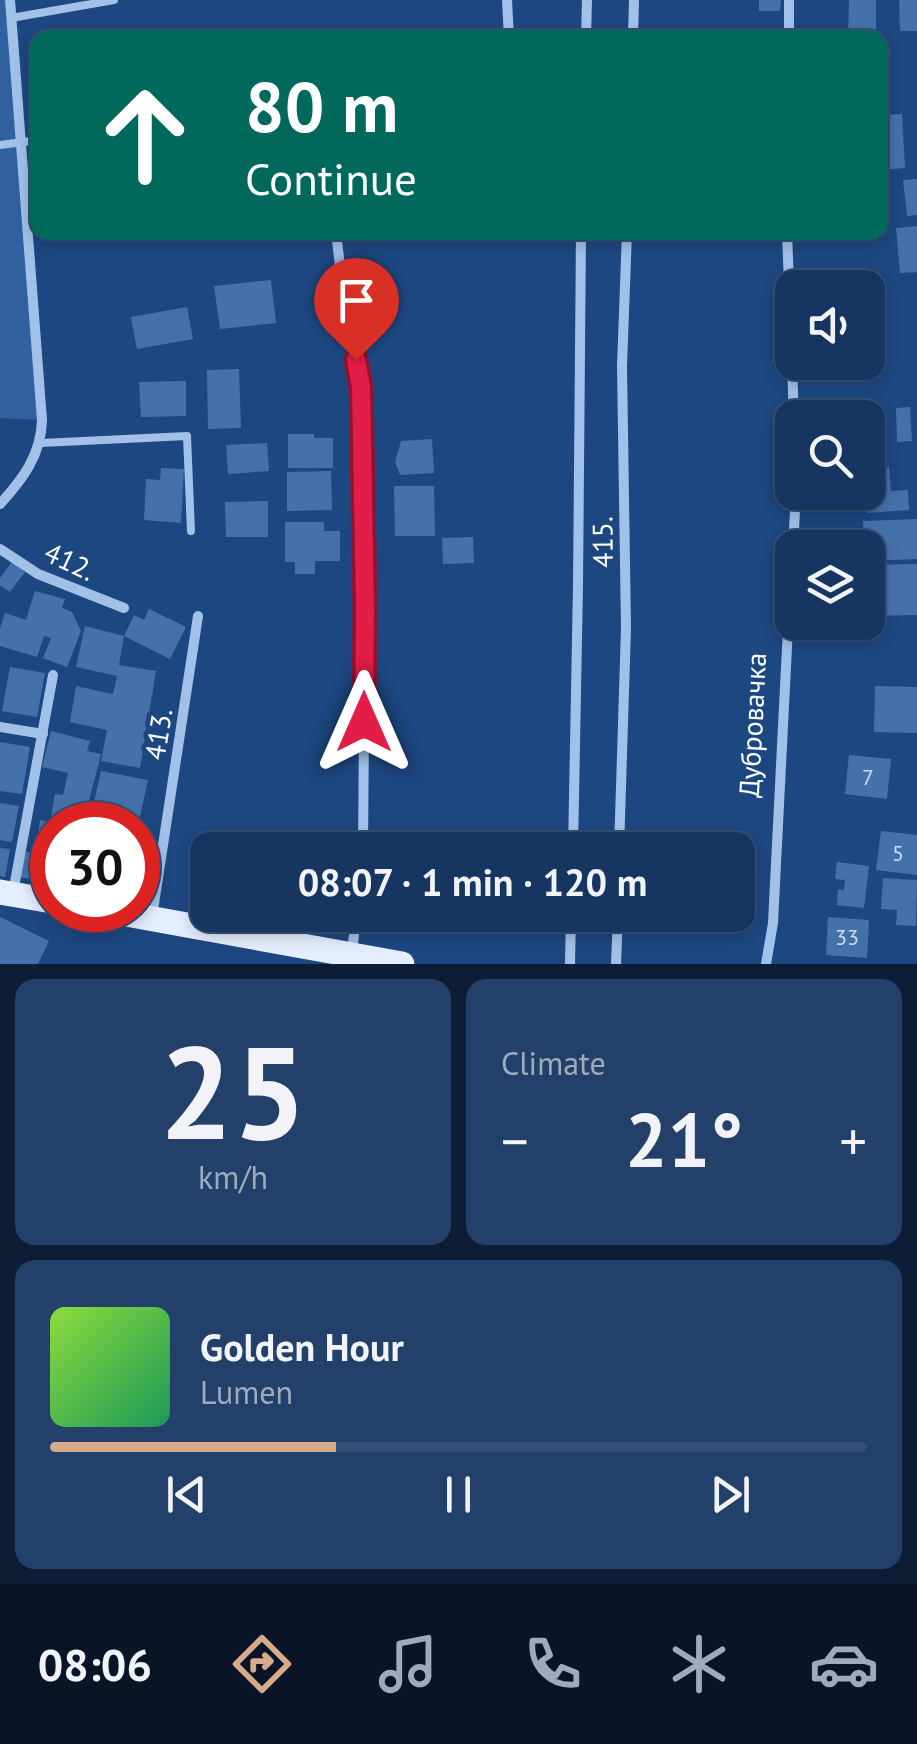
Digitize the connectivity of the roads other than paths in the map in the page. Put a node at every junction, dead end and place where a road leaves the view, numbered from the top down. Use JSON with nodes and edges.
{"nodes":[{"id":1,"x":10,"y":0,"type":"edge"},
{"id":2,"x":114,"y":0,"type":"edge"},
{"id":3,"x":508,"y":0,"type":"edge"},
{"id":4,"x":587,"y":0,"type":"edge"},
{"id":5,"x":634,"y":0,"type":"edge"},
{"id":6,"x":789,"y":0,"type":"edge"},
{"id":7,"x":11,"y":18,"type":"junction"},
{"id":8,"x":509,"y":30,"type":"edge"},
{"id":9,"x":586,"y":30,"type":"edge"},
{"id":10,"x":632,"y":30,"type":"edge"},
{"id":11,"x":789,"y":30,"type":"edge"},
{"id":12,"x":30,"y":141,"type":"edge"},
{"id":13,"x":22,"y":142,"type":"junction"},
{"id":14,"x":0,"y":145,"type":"edge"},
{"id":15,"x":581,"y":240,"type":"edge"},
{"id":16,"x":626,"y":240,"type":"edge"},
{"id":17,"x":787,"y":240,"type":"edge"},
{"id":18,"x":337,"y":241,"type":"dead end"},
{"id":19,"x":793,"y":400,"type":"edge"},
{"id":20,"x":41,"y":442,"type":"junction"},
{"id":21,"x":0,"y":504,"type":"edge"},
{"id":22,"x":191,"y":531,"type":"dead end"},
{"id":23,"x":0,"y":548,"type":"edge"},
{"id":24,"x":124,"y":608,"type":"dead end"},
{"id":25,"x":198,"y":616,"type":"dead end"},
{"id":26,"x":787,"y":640,"type":"edge"},
{"id":27,"x":53,"y":675,"type":"dead end"},
{"id":28,"x":0,"y":727,"type":"edge"},
{"id":29,"x":43,"y":734,"type":"junction"},
{"id":30,"x":364,"y":832,"type":"edge"},
{"id":31,"x":573,"y":832,"type":"edge"},
{"id":32,"x":620,"y":832,"type":"edge"},
{"id":33,"x":160,"y":865,"type":"edge"},
{"id":34,"x":6,"y":893,"type":"edge"},
{"id":35,"x":160,"y":920,"type":"edge"},
{"id":36,"x":355,"y":932,"type":"edge"},
{"id":37,"x":571,"y":932,"type":"edge"},
{"id":38,"x":617,"y":932,"type":"edge"},
{"id":39,"x":351,"y":956,"type":"junction"},
{"id":40,"x":402,"y":964,"type":"edge"},
{"id":41,"x":570,"y":964,"type":"edge"},
{"id":42,"x":616,"y":964,"type":"edge"},
{"id":43,"x":766,"y":964,"type":"edge"}],
"edges":[{"from":1,"to":7,"type":"street"},
{"from":2,"to":7,"type":"lane"},
{"from":3,"to":8,"type":"street"},
{"from":4,"to":9,"type":"street"},
{"from":5,"to":10,"type":"street"},
{"from":6,"to":11,"type":"street"},
{"from":7,"to":13,"type":"street"},
{"from":12,"to":13,"type":"lane"},
{"from":13,"to":14,"type":"lane"},
{"from":13,"to":20,"type":"street"},
{"from":15,"to":31,"type":"street","name":"415."},
{"from":16,"to":32,"type":"street","name":"415."},
{"from":17,"to":19,"type":"street"},
{"from":18,"to":30,"type":"street"},
{"from":20,"to":21,"type":"street"},
{"from":20,"to":22,"type":"lane"},
{"from":23,"to":24,"type":"street","name":"412."},
{"from":25,"to":33,"type":"street","name":"413."},
{"from":26,"to":43,"type":"street","name":"Дубровачка"},
{"from":27,"to":29,"type":"street"},
{"from":28,"to":29,"type":"street"},
{"from":29,"to":34,"type":"street"},
{"from":35,"to":39,"type":"main road"},
{"from":36,"to":39,"type":"street"},
{"from":37,"to":41,"type":"street"},
{"from":38,"to":42,"type":"street"},
{"from":39,"to":40,"type":"main road"}]}
